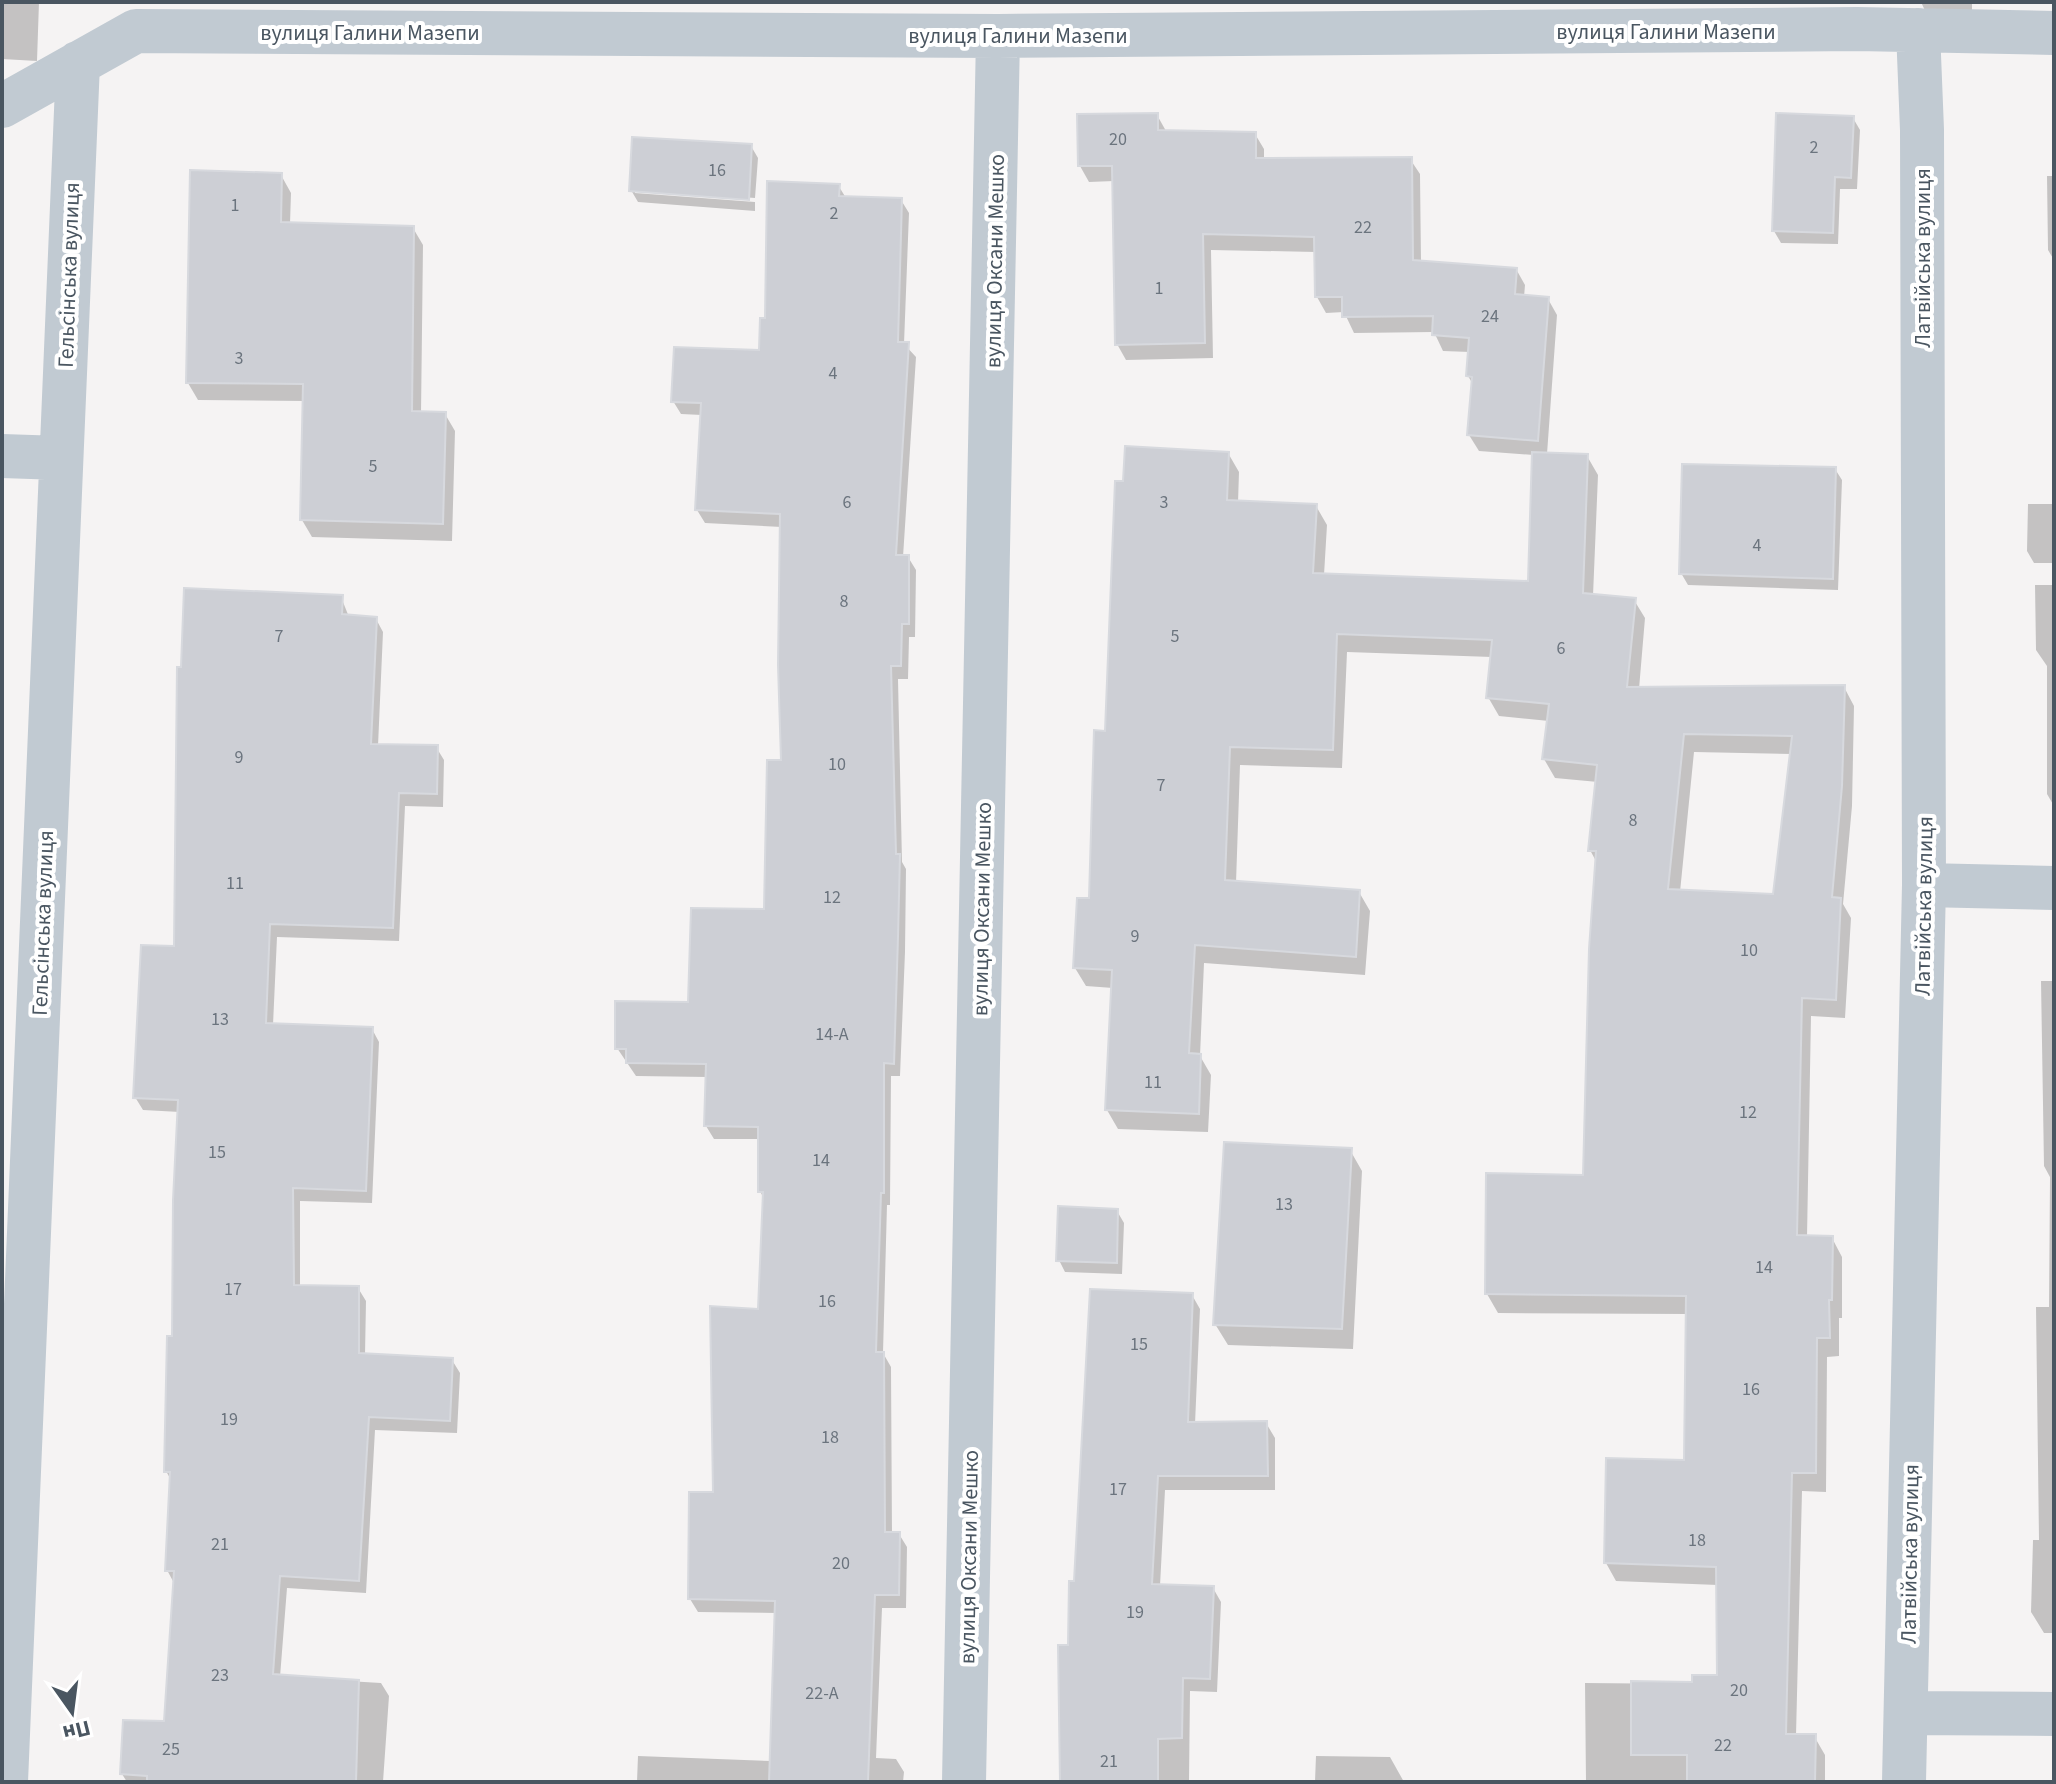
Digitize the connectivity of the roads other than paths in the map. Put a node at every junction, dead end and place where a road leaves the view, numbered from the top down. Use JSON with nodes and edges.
{"nodes":[{"id":1,"x":1856,"y":16,"type":"edge"},
{"id":2,"x":137,"y":17,"type":"edge"},
{"id":3,"x":751,"y":18,"type":"edge"},
{"id":4,"x":1918,"y":30,"type":"junction"},
{"id":5,"x":2054,"y":33,"type":"edge"},
{"id":6,"x":998,"y":36,"type":"junction"},
{"id":7,"x":78,"y":63,"type":"junction"},
{"id":8,"x":2,"y":106,"type":"edge"},
{"id":9,"x":2,"y":456,"type":"edge"},
{"id":10,"x":61,"y":458,"type":"junction"},
{"id":11,"x":1924,"y":885,"type":"junction"},
{"id":12,"x":2054,"y":888,"type":"edge"},
{"id":13,"x":6,"y":1691,"type":"edge"},
{"id":14,"x":1906,"y":1713,"type":"junction"},
{"id":15,"x":2054,"y":1714,"type":"edge"},
{"id":16,"x":6,"y":1782,"type":"edge"},
{"id":17,"x":964,"y":1782,"type":"edge"},
{"id":18,"x":1904,"y":1782,"type":"edge"}],
"edges":[{"from":1,"to":4,"type":"street","name":"вулиця Галини Мазепи"},
{"from":1,"to":6,"type":"street","name":"вулиця Галини Мазепи"},
{"from":2,"to":3,"type":"street","name":"вулиця Галини Мазепи"},
{"from":2,"to":7,"type":"street","name":"вулиця Галини Мазепи"},
{"from":3,"to":6,"type":"street","name":"вулиця Галини Мазепи"},
{"from":4,"to":5,"type":"street","name":"вулиця Галини Мазепи"},
{"from":4,"to":11,"type":"street","name":"Латвійська вулиця"},
{"from":6,"to":17,"type":"street","name":"вулиця Оксани Мешко"},
{"from":7,"to":8,"type":"street","name":"вулиця Галини Мазепи"},
{"from":7,"to":10,"type":"street","name":"Гельсінська вулиця"},
{"from":9,"to":10,"type":"street"},
{"from":10,"to":13,"type":"street","name":"Гельсінська вулиця"},
{"from":11,"to":12,"type":"street"},
{"from":11,"to":14,"type":"street","name":"Латвійська вулиця"},
{"from":13,"to":16,"type":"street","name":"Гельсінська вулиця"},
{"from":14,"to":15,"type":"street"},
{"from":14,"to":18,"type":"street","name":"Латвійська вулиця"}]}
